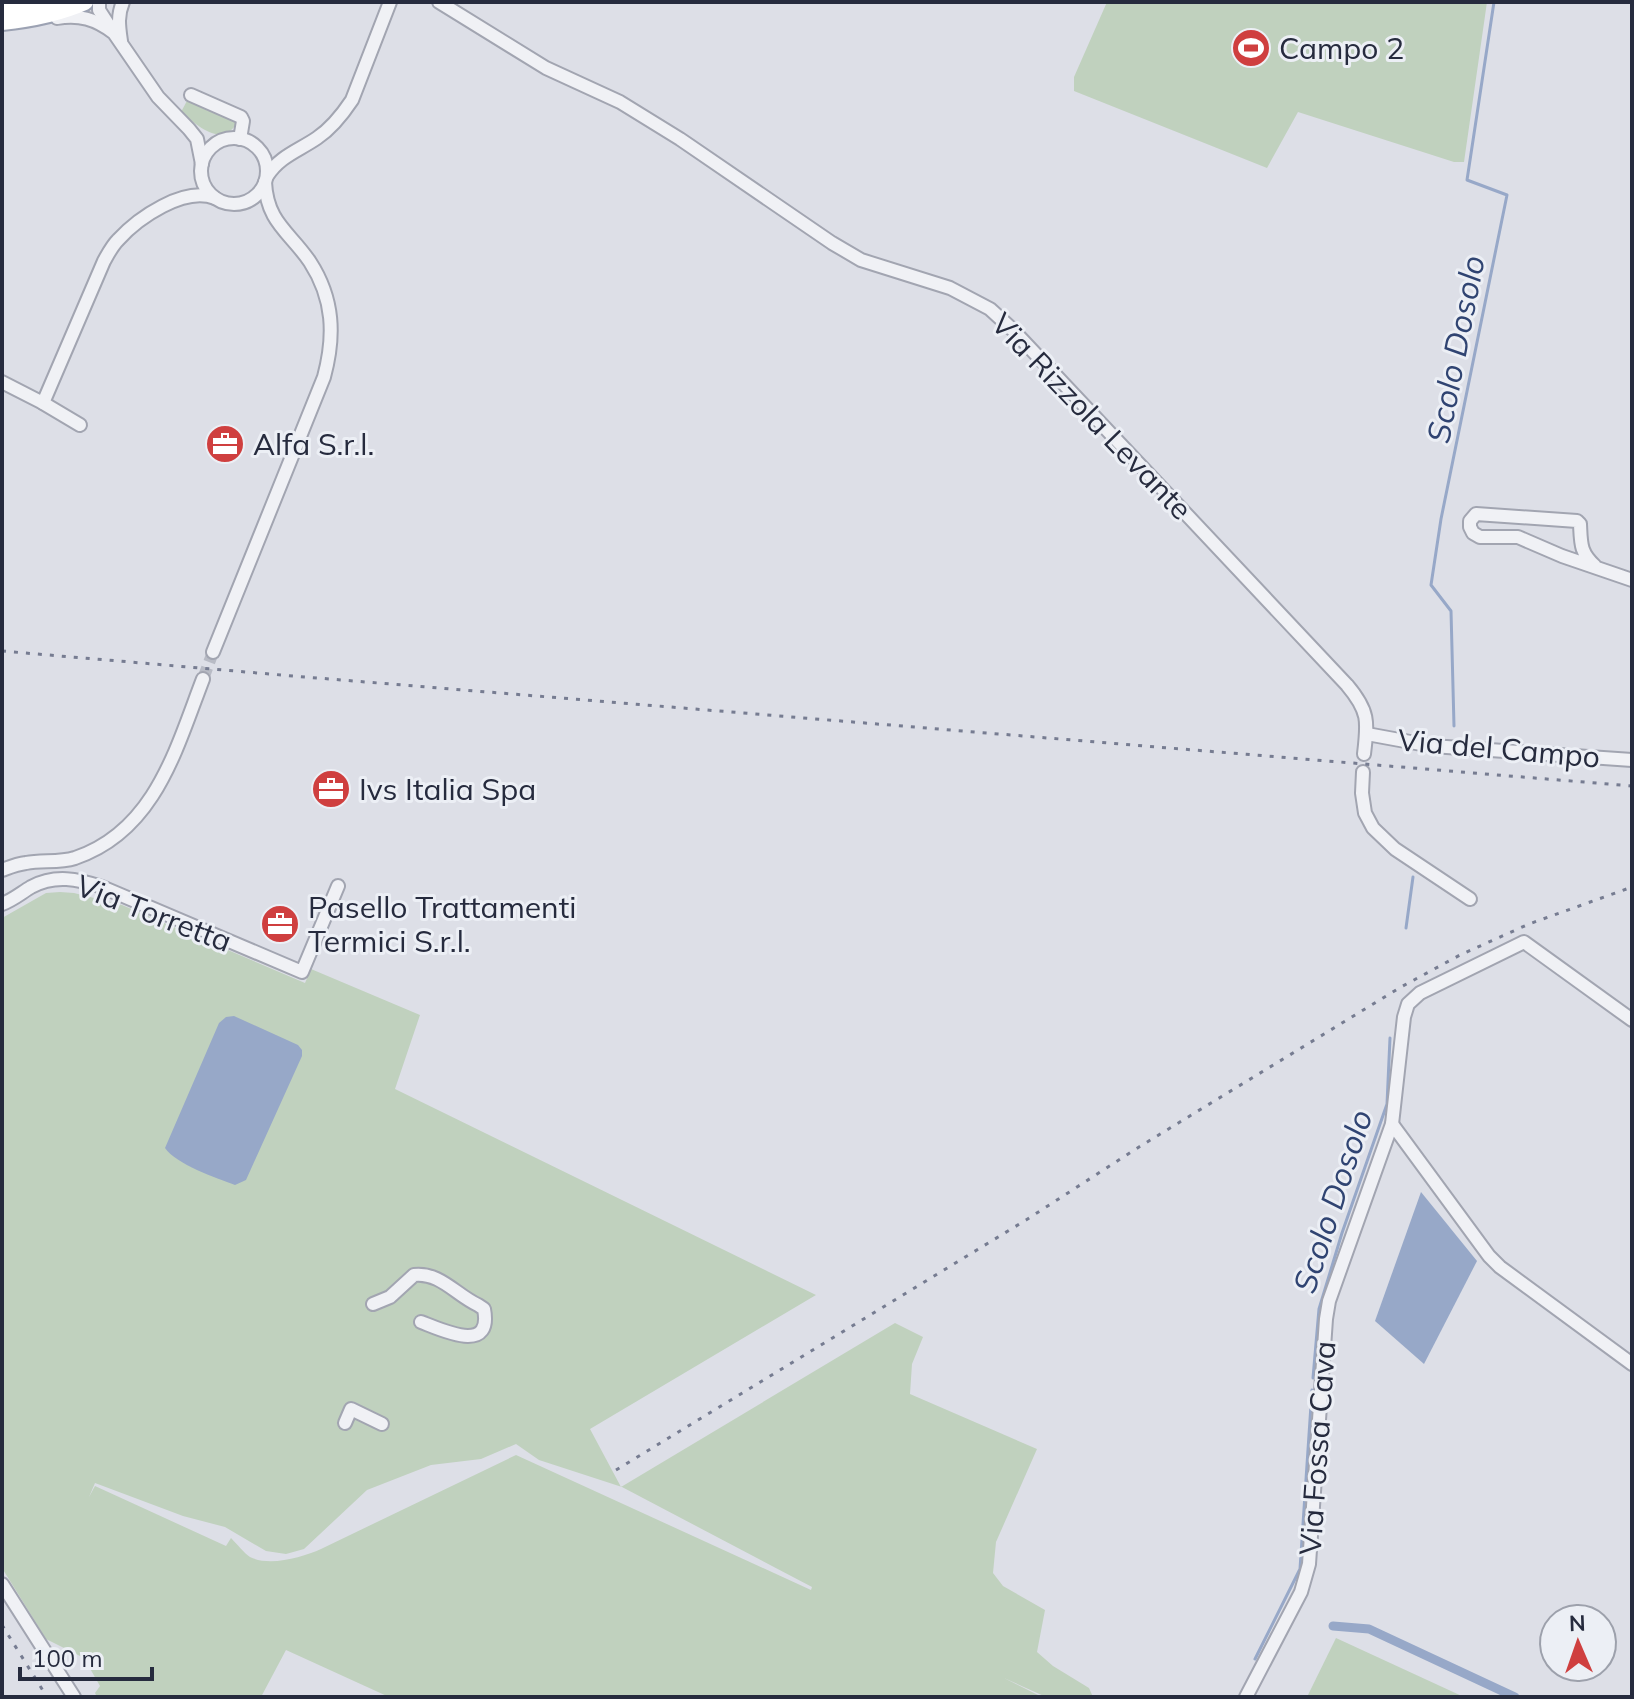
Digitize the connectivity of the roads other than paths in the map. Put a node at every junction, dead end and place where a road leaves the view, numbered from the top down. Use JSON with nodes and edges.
{"nodes":[{"id":1,"x":49,"y":2,"type":"edge"},
{"id":2,"x":85,"y":2,"type":"edge"},
{"id":3,"x":99,"y":2,"type":"edge"},
{"id":4,"x":109,"y":2,"type":"edge"},
{"id":5,"x":123,"y":2,"type":"edge"},
{"id":6,"x":390,"y":2,"type":"edge"},
{"id":7,"x":439,"y":2,"type":"edge"},
{"id":8,"x":2,"y":10,"type":"edge"},
{"id":9,"x":2,"y":24,"type":"edge"},
{"id":10,"x":117,"y":33,"type":"junction"},
{"id":11,"x":191,"y":95,"type":"dead end"},
{"id":12,"x":189,"y":129,"type":"junction"},
{"id":13,"x":226,"y":139,"type":"junction"},
{"id":14,"x":240,"y":139,"type":"junction"},
{"id":15,"x":259,"y":150,"type":"junction"},
{"id":16,"x":289,"y":154,"type":"junction"},
{"id":17,"x":201,"y":168,"type":"junction"},
{"id":18,"x":266,"y":179,"type":"junction"},
{"id":19,"x":185,"y":196,"type":"junction"},
{"id":20,"x":215,"y":198,"type":"junction"},
{"id":21,"x":235,"y":204,"type":"junction"},
{"id":22,"x":272,"y":216,"type":"junction"},
{"id":23,"x":2,"y":382,"type":"edge"},
{"id":24,"x":43,"y":403,"type":"junction"},
{"id":25,"x":80,"y":425,"type":"dead end"},
{"id":26,"x":1595,"y":566,"type":"junction"},
{"id":27,"x":1632,"y":580,"type":"edge"},
{"id":28,"x":213,"y":652,"type":"tunnel mouth"},
{"id":29,"x":203,"y":679,"type":"tunnel mouth"},
{"id":30,"x":1367,"y":734,"type":"junction"},
{"id":31,"x":1364,"y":754,"type":"dead end"},
{"id":32,"x":1632,"y":760,"type":"edge"},
{"id":33,"x":1363,"y":772,"type":"dead end"},
{"id":34,"x":2,"y":870,"type":"edge"},
{"id":35,"x":338,"y":886,"type":"dead end"},
{"id":36,"x":1470,"y":899,"type":"dead end"},
{"id":37,"x":4,"y":902,"type":"edge"},
{"id":38,"x":1632,"y":1020,"type":"edge"},
{"id":39,"x":1392,"y":1124,"type":"junction"},
{"id":40,"x":373,"y":1304,"type":"dead end"},
{"id":41,"x":421,"y":1322,"type":"dead end"},
{"id":42,"x":1632,"y":1364,"type":"edge"},
{"id":43,"x":345,"y":1423,"type":"dead end"},
{"id":44,"x":382,"y":1424,"type":"dead end"},
{"id":45,"x":2,"y":1584,"type":"edge"},
{"id":46,"x":74,"y":1697,"type":"edge"},
{"id":47,"x":1246,"y":1697,"type":"edge"}],
"edges":[{"from":1,"to":8,"type":"main road"},
{"from":2,"to":9,"type":"main road"},
{"from":3,"to":10,"type":"street"},
{"from":4,"to":10,"type":"street"},
{"from":5,"to":10,"type":"street"},
{"from":6,"to":16,"type":"street"},
{"from":7,"to":30,"type":"street","name":"Via Rizzola Levante"},
{"from":9,"to":10,"type":"street"},
{"from":10,"to":12,"type":"street"},
{"from":11,"to":14,"type":"street"},
{"from":12,"to":13,"type":"street"},
{"from":12,"to":17,"type":"street"},
{"from":13,"to":14,"type":"street"},
{"from":13,"to":17,"type":"street"},
{"from":14,"to":15,"type":"street"},
{"from":15,"to":16,"type":"street"},
{"from":15,"to":18,"type":"street"},
{"from":16,"to":18,"type":"street"},
{"from":17,"to":19,"type":"street"},
{"from":17,"to":20,"type":"street"},
{"from":18,"to":21,"type":"street"},
{"from":18,"to":22,"type":"street"},
{"from":19,"to":20,"type":"street"},
{"from":19,"to":24,"type":"street"},
{"from":20,"to":21,"type":"street"},
{"from":21,"to":22,"type":"street"},
{"from":22,"to":28,"type":"street"},
{"from":23,"to":24,"type":"street"},
{"from":24,"to":25,"type":"street"},
{"from":26,"to":26,"type":"street"},
{"from":26,"to":27,"type":"street"},
{"from":29,"to":34,"type":"street"},
{"from":30,"to":31,"type":"street","name":"Via Rizzola Levante"},
{"from":30,"to":32,"type":"street","name":"Via del Campo"},
{"from":33,"to":36,"type":"street"},
{"from":35,"to":37,"type":"street","name":"Via Torretta"},
{"from":38,"to":39,"type":"street","name":"Via Fossa Cava"},
{"from":39,"to":42,"type":"street"},
{"from":39,"to":47,"type":"street","name":"Via Fossa Cava"},
{"from":40,"to":41,"type":"street"},
{"from":43,"to":44,"type":"street"},
{"from":45,"to":46,"type":"street"}]}
